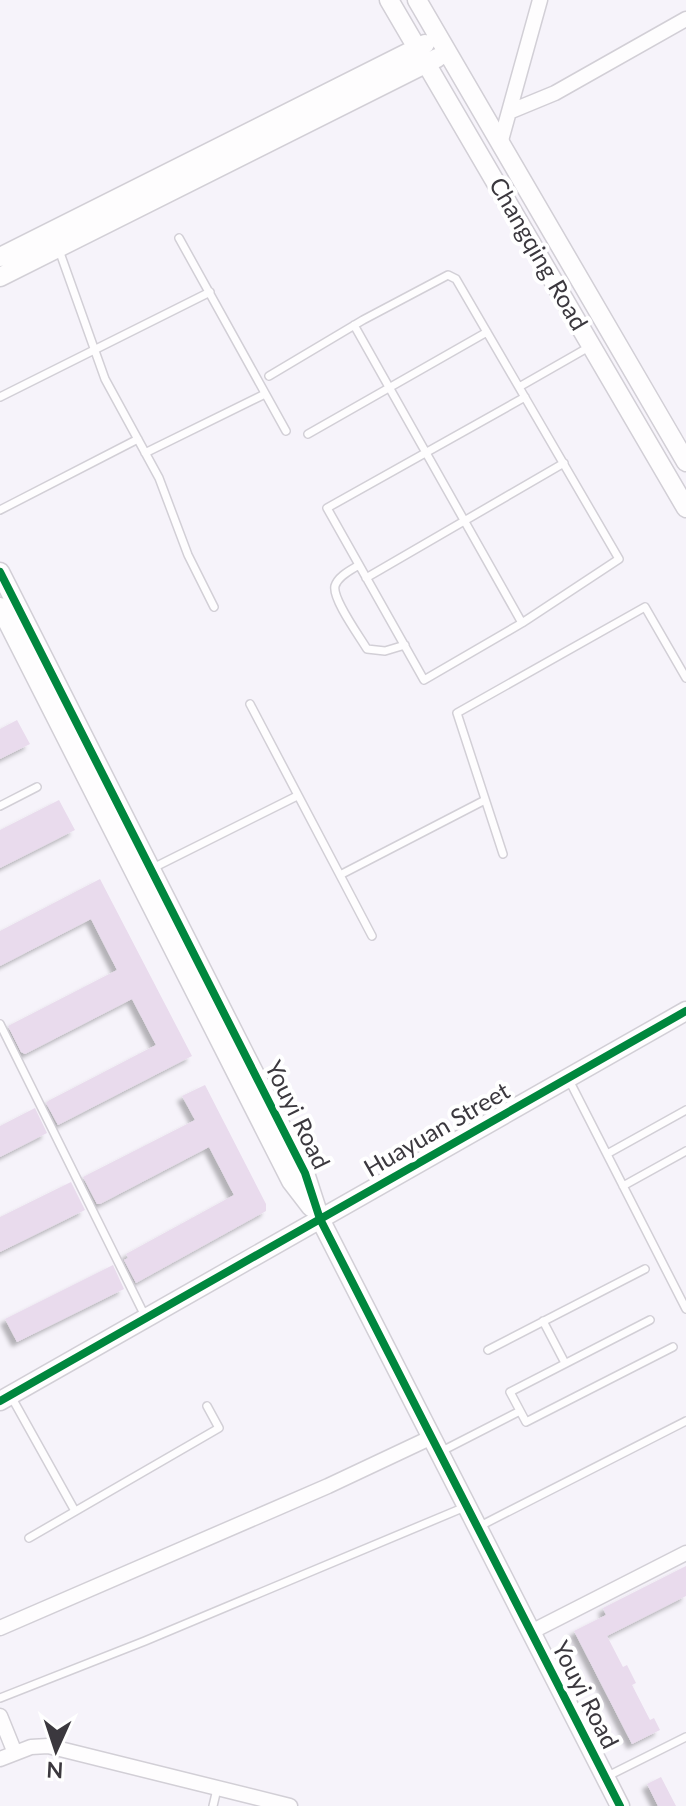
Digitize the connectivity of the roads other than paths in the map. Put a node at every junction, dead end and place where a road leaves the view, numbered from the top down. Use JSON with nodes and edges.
{"nodes":[{"id":1,"x":389,"y":0,"type":"edge"},
{"id":2,"x":417,"y":0,"type":"edge"},
{"id":3,"x":540,"y":0,"type":"edge"},
{"id":4,"x":686,"y":19,"type":"edge"},
{"id":5,"x":443,"y":45,"type":"junction"},
{"id":6,"x":422,"y":56,"type":"junction"},
{"id":7,"x":509,"y":112,"type":"junction"},
{"id":8,"x":500,"y":144,"type":"junction"},
{"id":9,"x":179,"y":238,"type":"dead end"},
{"id":10,"x":58,"y":248,"type":"junction"},
{"id":11,"x":0,"y":257,"type":"edge"},
{"id":12,"x":0,"y":277,"type":"edge"},
{"id":13,"x":210,"y":292,"type":"junction"},
{"id":14,"x":354,"y":325,"type":"junction"},
{"id":15,"x":487,"y":332,"type":"junction"},
{"id":16,"x":591,"y":345,"type":"junction"},
{"id":17,"x":94,"y":350,"type":"junction"},
{"id":18,"x":269,"y":376,"type":"dead end"},
{"id":19,"x":519,"y":387,"type":"junction"},
{"id":20,"x":390,"y":388,"type":"junction"},
{"id":21,"x":265,"y":394,"type":"junction"},
{"id":22,"x":0,"y":397,"type":"edge"},
{"id":23,"x":525,"y":397,"type":"junction"},
{"id":24,"x":286,"y":431,"type":"dead end"},
{"id":25,"x":308,"y":434,"type":"dead end"},
{"id":26,"x":138,"y":439,"type":"junction"},
{"id":27,"x":426,"y":452,"type":"junction"},
{"id":28,"x":145,"y":453,"type":"junction"},
{"id":29,"x":686,"y":462,"type":"edge"},
{"id":30,"x":564,"y":463,"type":"junction"},
{"id":31,"x":686,"y":508,"type":"edge"},
{"id":32,"x":0,"y":510,"type":"edge"},
{"id":33,"x":464,"y":521,"type":"junction"},
{"id":34,"x":359,"y":565,"type":"junction"},
{"id":35,"x":0,"y":572,"type":"edge"},
{"id":36,"x":366,"y":578,"type":"junction"},
{"id":37,"x":0,"y":607,"type":"edge"},
{"id":38,"x":214,"y":607,"type":"dead end"},
{"id":39,"x":522,"y":623,"type":"junction"},
{"id":40,"x":405,"y":645,"type":"junction"},
{"id":41,"x":686,"y":678,"type":"edge"},
{"id":42,"x":250,"y":704,"type":"dead end"},
{"id":43,"x":37,"y":787,"type":"dead end"},
{"id":44,"x":297,"y":796,"type":"junction"},
{"id":45,"x":485,"y":800,"type":"junction"},
{"id":46,"x":0,"y":806,"type":"edge"},
{"id":47,"x":503,"y":854,"type":"dead end"},
{"id":48,"x":151,"y":869,"type":"junction"},
{"id":49,"x":340,"y":875,"type":"junction"},
{"id":50,"x":372,"y":936,"type":"dead end"},
{"id":51,"x":686,"y":1011,"type":"edge"},
{"id":52,"x":0,"y":1024,"type":"edge"},
{"id":53,"x":569,"y":1078,"type":"junction"},
{"id":54,"x":686,"y":1110,"type":"edge"},
{"id":55,"x":686,"y":1151,"type":"edge"},
{"id":56,"x":607,"y":1154,"type":"junction"},
{"id":57,"x":623,"y":1186,"type":"junction"},
{"id":58,"x":320,"y":1219,"type":"junction"},
{"id":59,"x":645,"y":1269,"type":"dead end"},
{"id":60,"x":686,"y":1309,"type":"edge"},
{"id":61,"x":146,"y":1318,"type":"junction"},
{"id":62,"x":650,"y":1320,"type":"dead end"},
{"id":63,"x":543,"y":1321,"type":"junction"},
{"id":64,"x":673,"y":1347,"type":"dead end"},
{"id":65,"x":488,"y":1350,"type":"dead end"},
{"id":66,"x":565,"y":1363,"type":"junction"},
{"id":67,"x":5,"y":1398,"type":"edge"},
{"id":68,"x":207,"y":1406,"type":"dead end"},
{"id":69,"x":520,"y":1411,"type":"junction"},
{"id":70,"x":686,"y":1421,"type":"edge"},
{"id":71,"x":436,"y":1445,"type":"junction"},
{"id":72,"x":467,"y":1506,"type":"junction"},
{"id":73,"x":75,"y":1511,"type":"junction"},
{"id":74,"x":477,"y":1527,"type":"junction"},
{"id":75,"x":29,"y":1538,"type":"dead end"},
{"id":76,"x":686,"y":1553,"type":"edge"},
{"id":77,"x":0,"y":1628,"type":"edge"},
{"id":78,"x":531,"y":1632,"type":"junction"},
{"id":79,"x":0,"y":1698,"type":"edge"},
{"id":80,"x":0,"y":1716,"type":"edge"},
{"id":81,"x":686,"y":1737,"type":"edge"},
{"id":82,"x":15,"y":1753,"type":"junction"},
{"id":83,"x":0,"y":1759,"type":"edge"},
{"id":84,"x":605,"y":1778,"type":"junction"},
{"id":85,"x":217,"y":1788,"type":"junction"},
{"id":86,"x":617,"y":1805,"type":"edge"},
{"id":87,"x":213,"y":1806,"type":"edge"},
{"id":88,"x":290,"y":1806,"type":"edge"}],
"edges":[{"from":1,"to":6,"type":"street","name":"Changqing Road"},
{"from":2,"to":5,"type":"street","name":"Changqing Road"},
{"from":3,"to":7,"type":"street"},
{"from":4,"to":7,"type":"street"},
{"from":5,"to":6,"type":"street"},
{"from":5,"to":8,"type":"street","name":"Changqing Road"},
{"from":6,"to":10,"type":"street"},
{"from":6,"to":11,"type":"street"},
{"from":6,"to":16,"type":"street","name":"Changqing Road"},
{"from":7,"to":8,"type":"street"},
{"from":8,"to":29,"type":"street","name":"Changqing Road"},
{"from":9,"to":13,"type":"lane"},
{"from":10,"to":12,"type":"street"},
{"from":10,"to":17,"type":"lane"},
{"from":13,"to":17,"type":"lane"},
{"from":13,"to":21,"type":"lane"},
{"from":14,"to":15,"type":"lane"},
{"from":14,"to":18,"type":"lane"},
{"from":14,"to":20,"type":"lane"},
{"from":15,"to":19,"type":"lane"},
{"from":15,"to":20,"type":"lane"},
{"from":16,"to":19,"type":"lane"},
{"from":16,"to":31,"type":"street","name":"Changqing Road"},
{"from":17,"to":22,"type":"lane"},
{"from":17,"to":26,"type":"lane"},
{"from":19,"to":23,"type":"lane"},
{"from":20,"to":25,"type":"lane"},
{"from":20,"to":27,"type":"lane"},
{"from":21,"to":24,"type":"lane"},
{"from":21,"to":28,"type":"lane"},
{"from":23,"to":27,"type":"lane"},
{"from":23,"to":30,"type":"lane"},
{"from":26,"to":28,"type":"lane"},
{"from":26,"to":32,"type":"lane"},
{"from":27,"to":33,"type":"lane"},
{"from":27,"to":34,"type":"lane"},
{"from":28,"to":38,"type":"lane"},
{"from":30,"to":33,"type":"lane"},
{"from":30,"to":39,"type":"lane"},
{"from":33,"to":36,"type":"lane"},
{"from":33,"to":39,"type":"lane"},
{"from":34,"to":36,"type":"lane"},
{"from":34,"to":40,"type":"lane"},
{"from":35,"to":48,"type":"street","name":"Youyi Road"},
{"from":36,"to":40,"type":"lane"},
{"from":37,"to":58,"type":"street","name":"Youyi Road"},
{"from":39,"to":40,"type":"lane"},
{"from":41,"to":45,"type":"lane"},
{"from":42,"to":44,"type":"lane"},
{"from":43,"to":46,"type":"lane"},
{"from":44,"to":48,"type":"lane"},
{"from":44,"to":49,"type":"lane"},
{"from":45,"to":47,"type":"lane"},
{"from":45,"to":49,"type":"lane"},
{"from":48,"to":58,"type":"street","name":"Youyi Road"},
{"from":49,"to":50,"type":"lane"},
{"from":51,"to":53,"type":"street","name":"Huayuan Street"},
{"from":52,"to":61,"type":"lane"},
{"from":53,"to":56,"type":"lane"},
{"from":53,"to":58,"type":"street","name":"Huayuan Street"},
{"from":54,"to":56,"type":"lane"},
{"from":55,"to":57,"type":"lane"},
{"from":56,"to":57,"type":"lane"},
{"from":57,"to":60,"type":"lane"},
{"from":58,"to":61,"type":"street","name":"Huayuan Street"},
{"from":58,"to":71,"type":"street","name":"Youyi Road"},
{"from":59,"to":63,"type":"lane"},
{"from":61,"to":67,"type":"street","name":"Huayuan Street"},
{"from":62,"to":66,"type":"lane"},
{"from":63,"to":65,"type":"lane"},
{"from":63,"to":66,"type":"lane"},
{"from":64,"to":69,"type":"lane"},
{"from":66,"to":69,"type":"lane"},
{"from":67,"to":73,"type":"lane"},
{"from":68,"to":73,"type":"lane"},
{"from":69,"to":71,"type":"lane"},
{"from":70,"to":74,"type":"lane"},
{"from":71,"to":72,"type":"street","name":"Youyi Road"},
{"from":71,"to":77,"type":"street"},
{"from":72,"to":74,"type":"street","name":"Youyi Road"},
{"from":72,"to":79,"type":"lane"},
{"from":73,"to":75,"type":"lane"},
{"from":74,"to":78,"type":"street","name":"Youyi Road"},
{"from":76,"to":78,"type":"street"},
{"from":78,"to":84,"type":"street","name":"Youyi Road"},
{"from":80,"to":82,"type":"street"},
{"from":81,"to":84,"type":"lane"},
{"from":82,"to":83,"type":"street"},
{"from":82,"to":85,"type":"street"},
{"from":84,"to":86,"type":"street","name":"Youyi Road"},
{"from":85,"to":87,"type":"lane"},
{"from":85,"to":88,"type":"street"}]}
